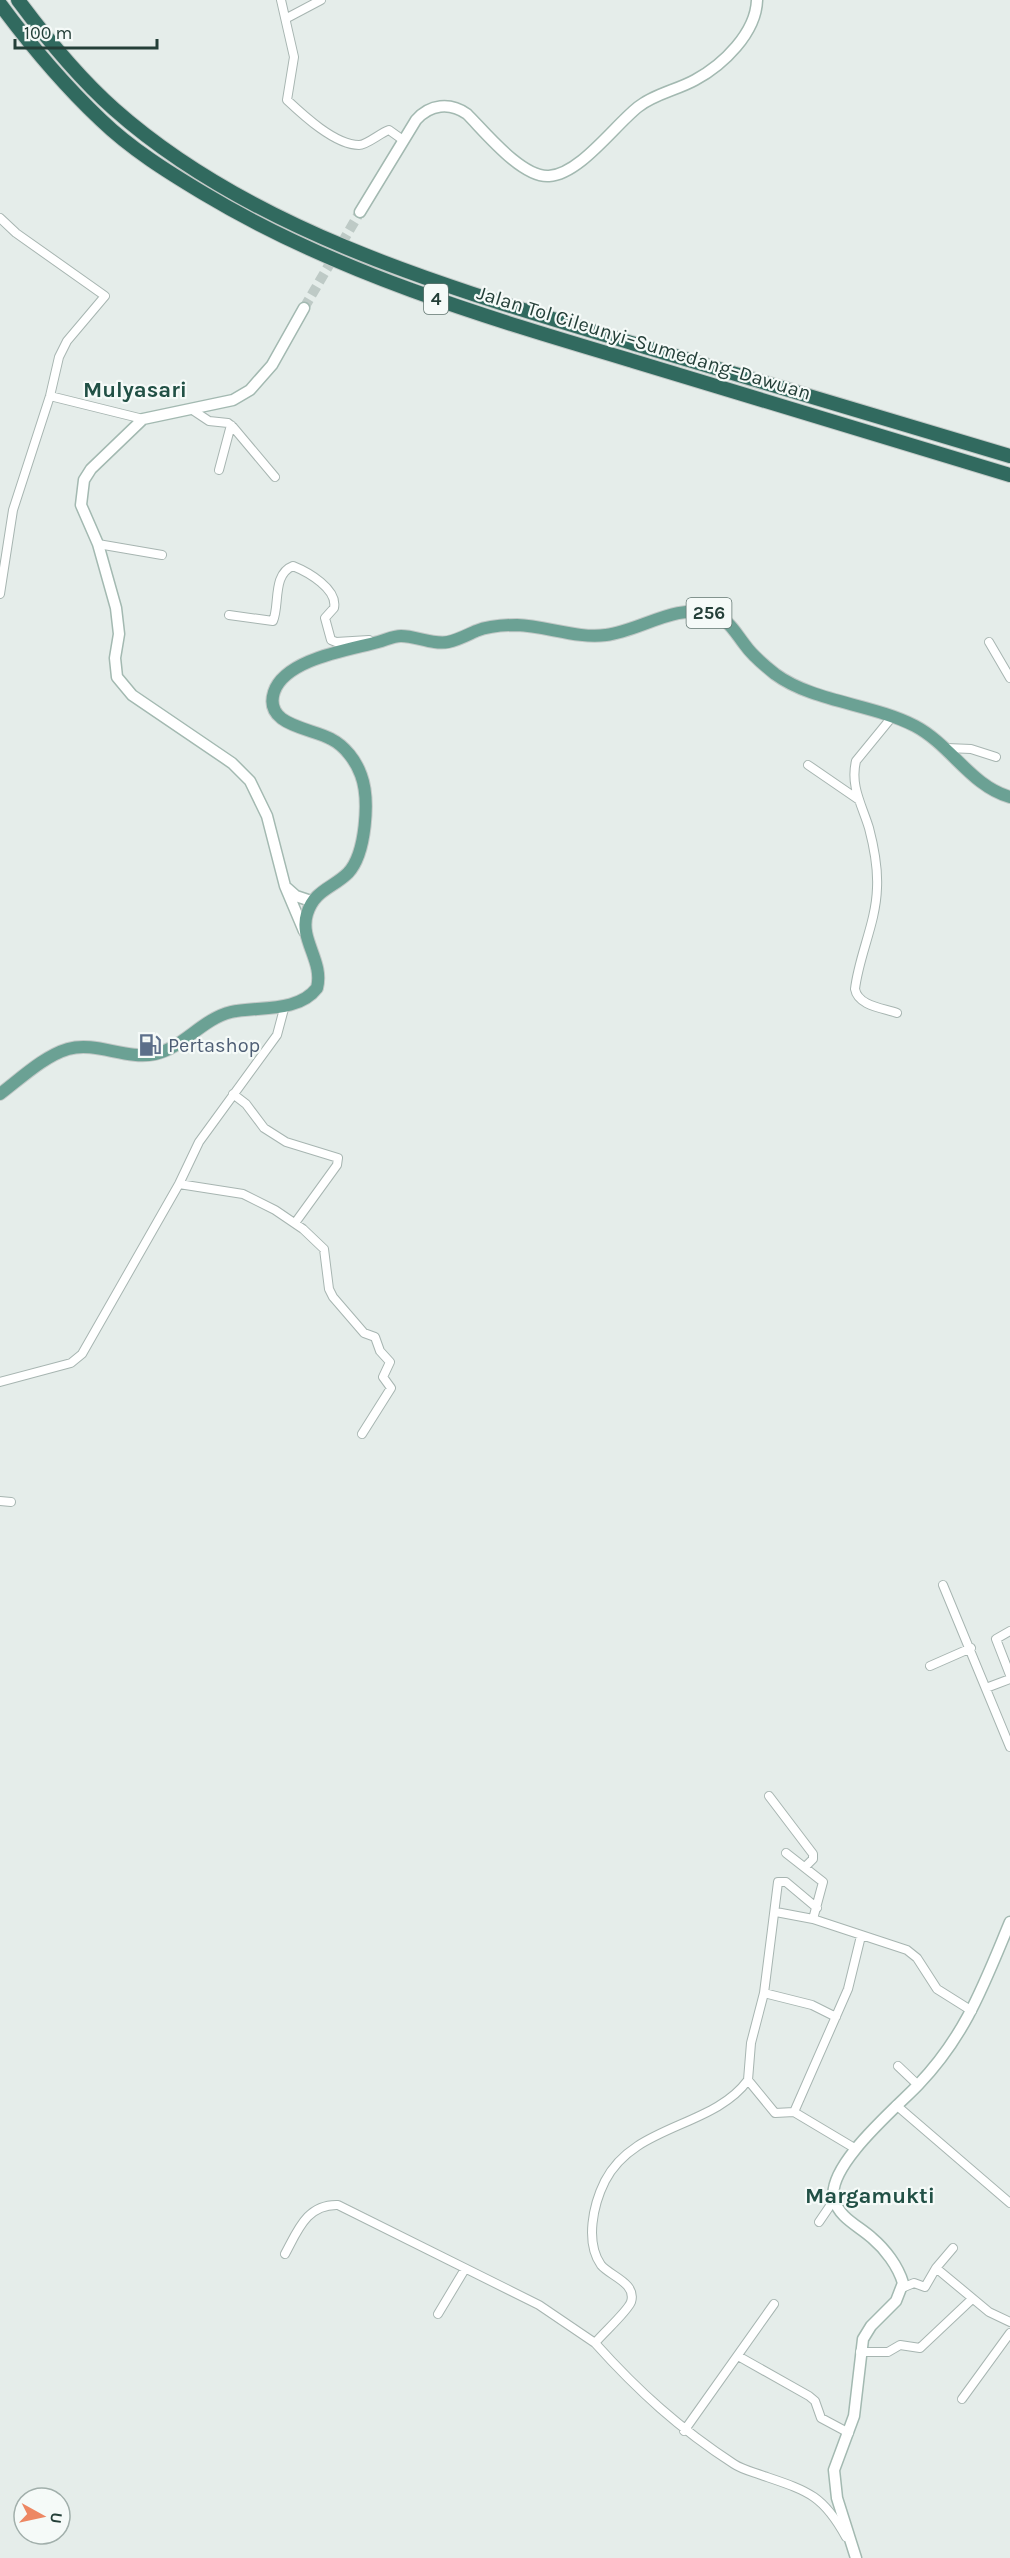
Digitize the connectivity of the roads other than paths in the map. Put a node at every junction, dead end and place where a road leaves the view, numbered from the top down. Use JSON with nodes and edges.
{"nodes":[{"id":1,"x":18,"y":0,"type":"edge"},
{"id":2,"x":281,"y":0,"type":"edge"},
{"id":3,"x":321,"y":0,"type":"edge"},
{"id":4,"x":757,"y":0,"type":"edge"},
{"id":5,"x":0,"y":4,"type":"edge"},
{"id":6,"x":287,"y":18,"type":"junction"},
{"id":7,"x":403,"y":140,"type":"junction"},
{"id":8,"x":360,"y":212,"type":"tunnel mouth"},
{"id":9,"x":0,"y":218,"type":"edge"},
{"id":10,"x":304,"y":308,"type":"tunnel mouth"},
{"id":11,"x":50,"y":396,"type":"junction"},
{"id":12,"x":190,"y":409,"type":"junction"},
{"id":13,"x":143,"y":419,"type":"junction"},
{"id":14,"x":231,"y":425,"type":"junction"},
{"id":15,"x":1010,"y":456,"type":"edge"},
{"id":16,"x":219,"y":470,"type":"dead end"},
{"id":17,"x":1010,"y":475,"type":"edge"},
{"id":18,"x":274,"y":477,"type":"dead end"},
{"id":19,"x":98,"y":544,"type":"junction"},
{"id":20,"x":162,"y":555,"type":"dead end"},
{"id":21,"x":0,"y":594,"type":"edge"},
{"id":22,"x":229,"y":615,"type":"dead end"},
{"id":23,"x":379,"y":642,"type":"junction"},
{"id":24,"x":989,"y":642,"type":"dead end"},
{"id":25,"x":1010,"y":678,"type":"edge"},
{"id":26,"x":892,"y":717,"type":"junction"},
{"id":27,"x":947,"y":748,"type":"junction"},
{"id":28,"x":996,"y":757,"type":"dead end"},
{"id":29,"x":808,"y":765,"type":"dead end"},
{"id":30,"x":1010,"y":797,"type":"edge"},
{"id":31,"x":859,"y":800,"type":"junction"},
{"id":32,"x":285,"y":886,"type":"junction"},
{"id":33,"x":311,"y":901,"type":"junction"},
{"id":34,"x":304,"y":931,"type":"junction"},
{"id":35,"x":285,"y":1005,"type":"junction"},
{"id":36,"x":897,"y":1012,"type":"dead end"},
{"id":37,"x":0,"y":1094,"type":"edge"},
{"id":38,"x":233,"y":1094,"type":"junction"},
{"id":39,"x":179,"y":1184,"type":"junction"},
{"id":40,"x":299,"y":1226,"type":"junction"},
{"id":41,"x":0,"y":1382,"type":"edge"},
{"id":42,"x":362,"y":1434,"type":"dead end"},
{"id":43,"x":0,"y":1501,"type":"edge"},
{"id":44,"x":11,"y":1502,"type":"dead end"},
{"id":45,"x":943,"y":1585,"type":"dead end"},
{"id":46,"x":1010,"y":1631,"type":"edge"},
{"id":47,"x":971,"y":1648,"type":"junction"},
{"id":48,"x":930,"y":1666,"type":"dead end"},
{"id":49,"x":1010,"y":1677,"type":"edge"},
{"id":50,"x":986,"y":1688,"type":"junction"},
{"id":51,"x":1006,"y":1725,"type":"edge"},
{"id":52,"x":1010,"y":1747,"type":"edge"},
{"id":53,"x":769,"y":1796,"type":"dead end"},
{"id":54,"x":786,"y":1853,"type":"dead end"},
{"id":55,"x":805,"y":1867,"type":"junction"},
{"id":56,"x":817,"y":1908,"type":"junction"},
{"id":57,"x":776,"y":1912,"type":"junction"},
{"id":58,"x":813,"y":1919,"type":"junction"},
{"id":59,"x":1010,"y":1923,"type":"edge"},
{"id":60,"x":861,"y":1936,"type":"junction"},
{"id":61,"x":764,"y":1993,"type":"junction"},
{"id":62,"x":972,"y":2011,"type":"junction"},
{"id":63,"x":836,"y":2017,"type":"junction"},
{"id":64,"x":898,"y":2066,"type":"dead end"},
{"id":65,"x":748,"y":2080,"type":"junction"},
{"id":66,"x":918,"y":2085,"type":"junction"},
{"id":67,"x":896,"y":2105,"type":"junction"},
{"id":68,"x":794,"y":2112,"type":"junction"},
{"id":69,"x":856,"y":2149,"type":"junction"},
{"id":70,"x":834,"y":2200,"type":"junction"},
{"id":71,"x":1010,"y":2202,"type":"edge"},
{"id":72,"x":819,"y":2222,"type":"dead end"},
{"id":73,"x":953,"y":2248,"type":"dead end"},
{"id":74,"x":285,"y":2254,"type":"dead end"},
{"id":75,"x":936,"y":2268,"type":"junction"},
{"id":76,"x":465,"y":2269,"type":"junction"},
{"id":77,"x":902,"y":2288,"type":"junction"},
{"id":78,"x":972,"y":2299,"type":"junction"},
{"id":79,"x":774,"y":2304,"type":"dead end"},
{"id":80,"x":438,"y":2314,"type":"dead end"},
{"id":81,"x":1010,"y":2322,"type":"edge"},
{"id":82,"x":1010,"y":2333,"type":"edge"},
{"id":83,"x":595,"y":2343,"type":"junction"},
{"id":84,"x":860,"y":2352,"type":"junction"},
{"id":85,"x":738,"y":2356,"type":"junction"},
{"id":86,"x":962,"y":2399,"type":"dead end"},
{"id":87,"x":684,"y":2431,"type":"junction"},
{"id":88,"x":849,"y":2433,"type":"junction"},
{"id":89,"x":851,"y":2545,"type":"junction"},
{"id":90,"x":856,"y":2558,"type":"edge"}],
"edges":[{"from":1,"to":15,"type":"highway","name":"Jalan Tol Cileunyi–Sumedang–Dawuan","number":"4"},
{"from":2,"to":6,"type":"street"},
{"from":3,"to":6,"type":"street"},
{"from":4,"to":7,"type":"main road"},
{"from":5,"to":17,"type":"highway","name":"Jalan Tol Cileunyi–Sumedang–Dawuan","number":"4"},
{"from":6,"to":7,"type":"street"},
{"from":7,"to":8,"type":"main road"},
{"from":9,"to":11,"type":"street"},
{"from":10,"to":12,"type":"main road"},
{"from":11,"to":13,"type":"street"},
{"from":11,"to":21,"type":"street"},
{"from":12,"to":13,"type":"main road"},
{"from":12,"to":14,"type":"street"},
{"from":13,"to":19,"type":"main road"},
{"from":14,"to":16,"type":"street"},
{"from":14,"to":18,"type":"street"},
{"from":19,"to":20,"type":"street"},
{"from":19,"to":32,"type":"main road"},
{"from":22,"to":23,"type":"street"},
{"from":23,"to":26,"type":"main road","number":"256"},
{"from":23,"to":33,"type":"main road","number":"256"},
{"from":24,"to":25,"type":"street"},
{"from":26,"to":27,"type":"main road","number":"256"},
{"from":26,"to":31,"type":"street"},
{"from":27,"to":28,"type":"street"},
{"from":27,"to":30,"type":"main road","number":"256"},
{"from":29,"to":31,"type":"street"},
{"from":31,"to":36,"type":"street"},
{"from":32,"to":33,"type":"main road"},
{"from":32,"to":34,"type":"main road"},
{"from":33,"to":34,"type":"main road"},
{"from":34,"to":35,"type":"main road"},
{"from":35,"to":37,"type":"main road"},
{"from":35,"to":38,"type":"street"},
{"from":38,"to":39,"type":"street"},
{"from":38,"to":40,"type":"street"},
{"from":39,"to":40,"type":"street"},
{"from":39,"to":41,"type":"street"},
{"from":40,"to":42,"type":"street"},
{"from":43,"to":44,"type":"street"},
{"from":45,"to":47,"type":"street"},
{"from":46,"to":49,"type":"street"},
{"from":47,"to":48,"type":"street"},
{"from":47,"to":50,"type":"street"},
{"from":49,"to":50,"type":"street"},
{"from":50,"to":51,"type":"street"},
{"from":51,"to":52,"type":"street"},
{"from":53,"to":55,"type":"street"},
{"from":54,"to":55,"type":"street"},
{"from":55,"to":56,"type":"street"},
{"from":56,"to":57,"type":"street"},
{"from":56,"to":58,"type":"street"},
{"from":57,"to":58,"type":"street"},
{"from":57,"to":61,"type":"street"},
{"from":58,"to":60,"type":"street"},
{"from":59,"to":62,"type":"main road"},
{"from":60,"to":62,"type":"street"},
{"from":60,"to":63,"type":"street"},
{"from":61,"to":63,"type":"street"},
{"from":61,"to":65,"type":"street"},
{"from":62,"to":66,"type":"main road"},
{"from":63,"to":68,"type":"street"},
{"from":64,"to":66,"type":"street"},
{"from":65,"to":68,"type":"street"},
{"from":65,"to":83,"type":"street"},
{"from":66,"to":67,"type":"main road"},
{"from":67,"to":69,"type":"main road"},
{"from":67,"to":71,"type":"street"},
{"from":68,"to":69,"type":"street"},
{"from":69,"to":70,"type":"main road"},
{"from":70,"to":72,"type":"street"},
{"from":70,"to":77,"type":"main road"},
{"from":73,"to":75,"type":"street"},
{"from":74,"to":76,"type":"street"},
{"from":75,"to":77,"type":"street"},
{"from":75,"to":78,"type":"street"},
{"from":76,"to":80,"type":"street"},
{"from":76,"to":83,"type":"street"},
{"from":77,"to":84,"type":"main road"},
{"from":78,"to":81,"type":"street"},
{"from":78,"to":84,"type":"street"},
{"from":79,"to":85,"type":"street"},
{"from":82,"to":86,"type":"street"},
{"from":83,"to":87,"type":"street"},
{"from":84,"to":88,"type":"main road"},
{"from":85,"to":87,"type":"street"},
{"from":85,"to":88,"type":"street"},
{"from":87,"to":89,"type":"street"},
{"from":88,"to":89,"type":"main road"},
{"from":89,"to":90,"type":"main road"}]}
